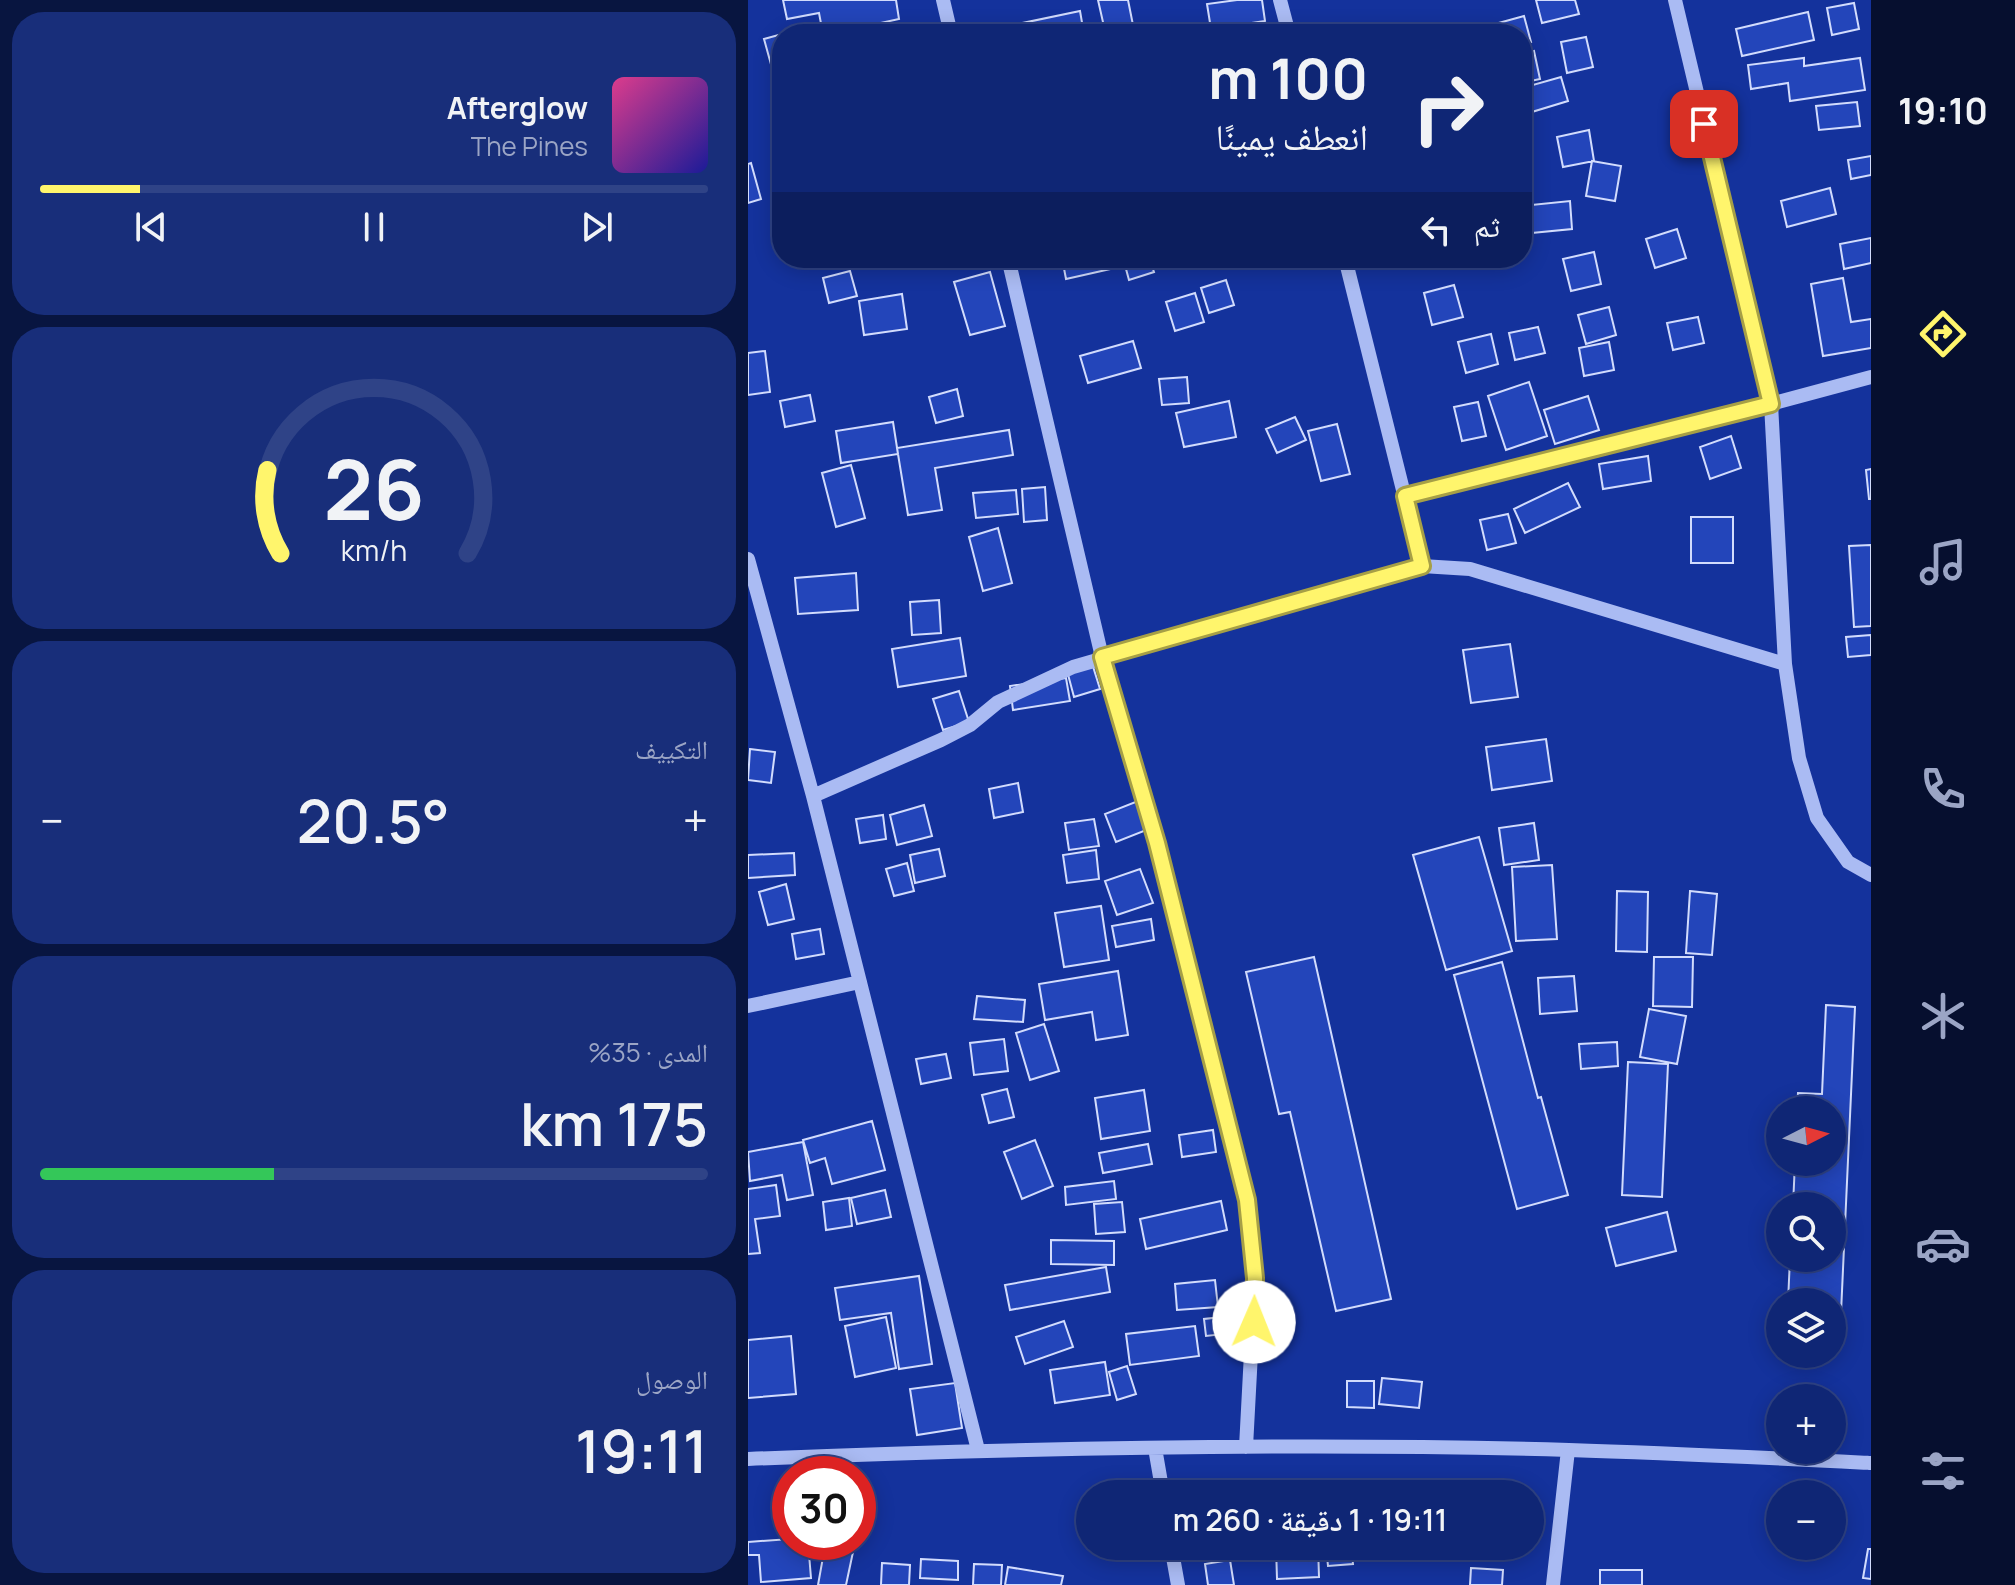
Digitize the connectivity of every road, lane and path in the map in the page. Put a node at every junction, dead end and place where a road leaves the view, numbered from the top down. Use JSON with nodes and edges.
{"nodes":[{"id":1,"x":943,"y":0,"type":"edge"},
{"id":2,"x":1280,"y":0,"type":"edge"},
{"id":3,"x":1675,"y":0,"type":"edge"},
{"id":4,"x":949,"y":24,"type":"edge"},
{"id":5,"x":1286,"y":24,"type":"edge"},
{"id":6,"x":1010,"y":268,"type":"edge"},
{"id":7,"x":1348,"y":268,"type":"edge"},
{"id":8,"x":1871,"y":377,"type":"edge"},
{"id":9,"x":1771,"y":404,"type":"junction"},
{"id":10,"x":1405,"y":496,"type":"junction"},
{"id":11,"x":748,"y":559,"type":"edge"},
{"id":12,"x":1422,"y":566,"type":"junction"},
{"id":13,"x":1102,"y":657,"type":"junction"},
{"id":14,"x":1785,"y":664,"type":"junction"},
{"id":15,"x":813,"y":796,"type":"junction"},
{"id":16,"x":1871,"y":875,"type":"edge"},
{"id":17,"x":860,"y":982,"type":"junction"},
{"id":18,"x":748,"y":1006,"type":"edge"},
{"id":19,"x":1246,"y":1447,"type":"junction"},
{"id":20,"x":1155,"y":1448,"type":"junction"},
{"id":21,"x":978,"y":1450,"type":"junction"},
{"id":22,"x":1568,"y":1450,"type":"junction"},
{"id":23,"x":748,"y":1459,"type":"edge"},
{"id":24,"x":1871,"y":1463,"type":"edge"},
{"id":25,"x":1161,"y":1480,"type":"edge"},
{"id":26,"x":1174,"y":1560,"type":"edge"},
{"id":27,"x":1178,"y":1585,"type":"edge"},
{"id":28,"x":1553,"y":1585,"type":"edge"}],
"edges":[{"from":1,"to":4,"type":"street"},
{"from":2,"to":5,"type":"street"},
{"from":3,"to":9,"type":"street"},
{"from":6,"to":13,"type":"street"},
{"from":7,"to":10,"type":"street"},
{"from":8,"to":9,"type":"street"},
{"from":9,"to":10,"type":"street"},
{"from":9,"to":14,"type":"street"},
{"from":10,"to":12,"type":"street"},
{"from":11,"to":15,"type":"street"},
{"from":12,"to":13,"type":"street"},
{"from":12,"to":14,"type":"street"},
{"from":13,"to":15,"type":"street"},
{"from":13,"to":19,"type":"street"},
{"from":14,"to":16,"type":"street"},
{"from":15,"to":17,"type":"street"},
{"from":17,"to":18,"type":"street"},
{"from":17,"to":21,"type":"street"},
{"from":19,"to":20,"type":"street"},
{"from":19,"to":22,"type":"street"},
{"from":20,"to":21,"type":"street"},
{"from":20,"to":25,"type":"street"},
{"from":21,"to":23,"type":"street"},
{"from":22,"to":24,"type":"street"},
{"from":22,"to":28,"type":"street"},
{"from":26,"to":27,"type":"street"}]}
